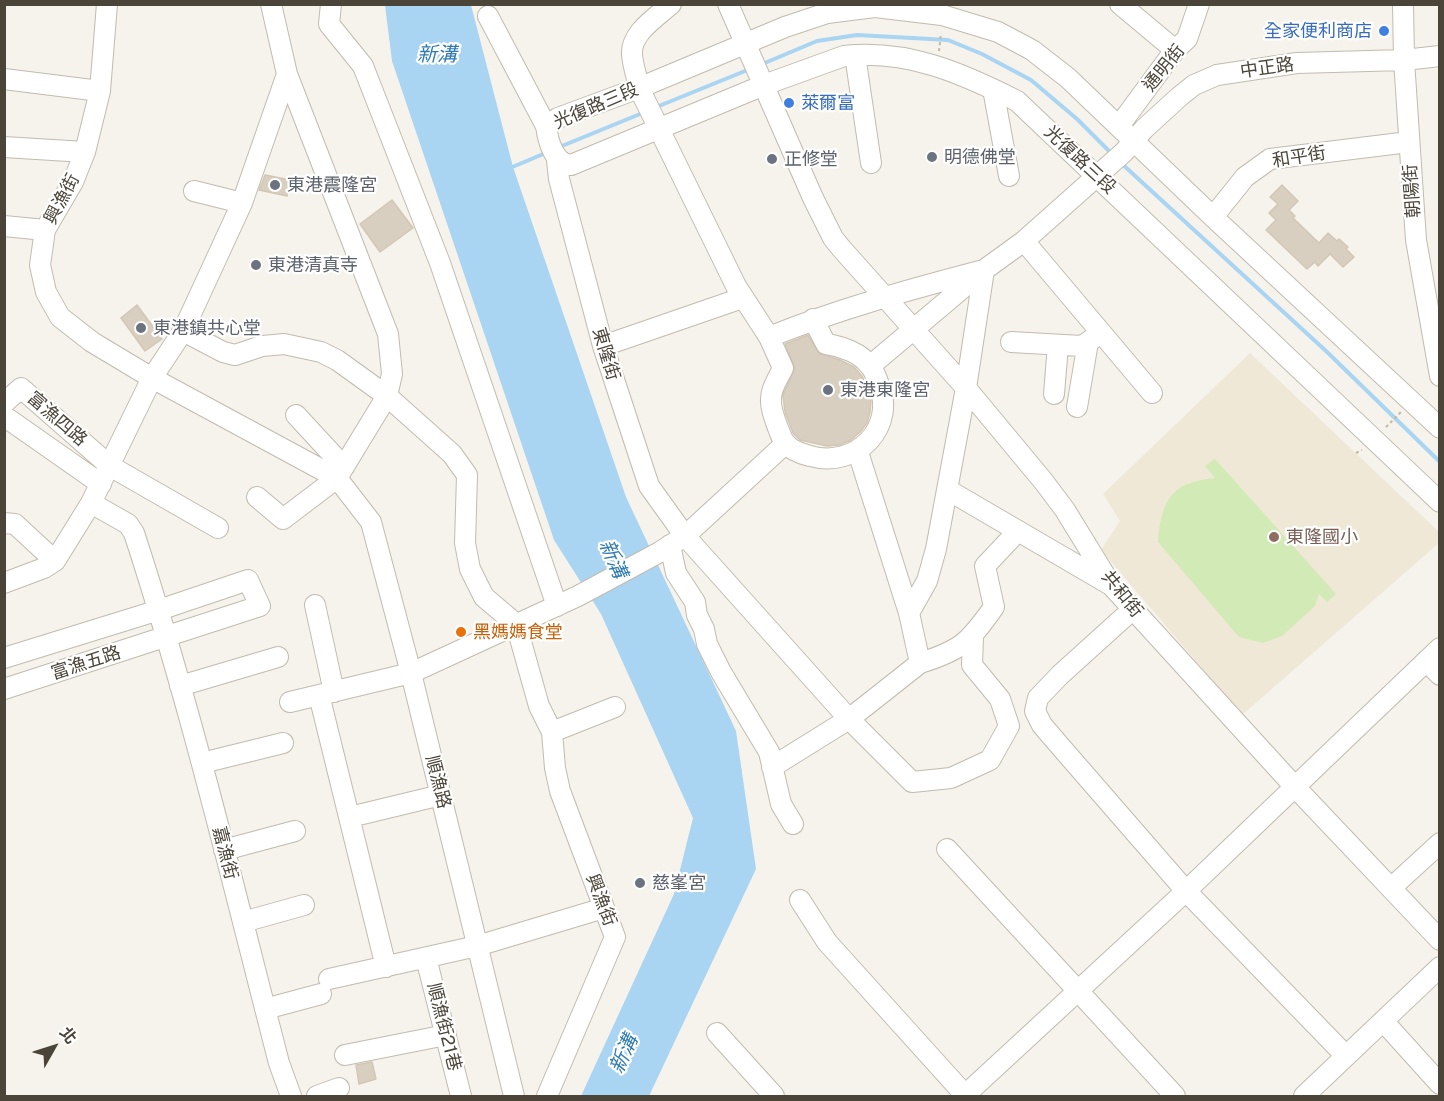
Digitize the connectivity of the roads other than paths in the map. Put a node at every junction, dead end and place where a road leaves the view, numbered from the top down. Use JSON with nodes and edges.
{"nodes":[{"id":1,"x":107,"y":4,"type":"edge"},
{"id":2,"x":271,"y":4,"type":"edge"},
{"id":3,"x":330,"y":4,"type":"edge"},
{"id":4,"x":671,"y":4,"type":"edge"},
{"id":5,"x":728,"y":4,"type":"edge"},
{"id":6,"x":1120,"y":4,"type":"edge"},
{"id":7,"x":1199,"y":4,"type":"edge"},
{"id":8,"x":1403,"y":4,"type":"edge"},
{"id":9,"x":942,"y":10,"type":"edge"},
{"id":10,"x":488,"y":16,"type":"dead end"},
{"id":11,"x":747,"y":49,"type":"junction"},
{"id":12,"x":1175,"y":50,"type":"junction"},
{"id":13,"x":855,"y":55,"type":"junction"},
{"id":14,"x":1440,"y":56,"type":"edge"},
{"id":15,"x":1404,"y":60,"type":"junction"},
{"id":16,"x":287,"y":74,"type":"junction"},
{"id":17,"x":4,"y":79,"type":"edge"},
{"id":18,"x":762,"y":81,"type":"junction"},
{"id":19,"x":639,"y":88,"type":"junction"},
{"id":20,"x":993,"y":88,"type":"junction"},
{"id":21,"x":100,"y":92,"type":"junction"},
{"id":22,"x":1119,"y":126,"type":"junction"},
{"id":23,"x":660,"y":129,"type":"junction"},
{"id":24,"x":547,"y":130,"type":"junction"},
{"id":25,"x":1409,"y":142,"type":"junction"},
{"id":26,"x":4,"y":147,"type":"edge"},
{"id":27,"x":1129,"y":147,"type":"junction"},
{"id":28,"x":85,"y":152,"type":"junction"},
{"id":29,"x":557,"y":160,"type":"junction"},
{"id":30,"x":871,"y":163,"type":"dead end"},
{"id":31,"x":1102,"y":171,"type":"junction"},
{"id":32,"x":1009,"y":176,"type":"dead end"},
{"id":33,"x":194,"y":191,"type":"dead end"},
{"id":34,"x":242,"y":203,"type":"junction"},
{"id":35,"x":1213,"y":217,"type":"junction"},
{"id":36,"x":4,"y":226,"type":"edge"},
{"id":37,"x":45,"y":230,"type":"junction"},
{"id":38,"x":1024,"y":241,"type":"junction"},
{"id":39,"x":984,"y":270,"type":"junction"},
{"id":40,"x":883,"y":297,"type":"junction"},
{"id":41,"x":742,"y":298,"type":"junction"},
{"id":42,"x":813,"y":320,"type":"junction"},
{"id":43,"x":912,"y":329,"type":"junction"},
{"id":44,"x":183,"y":331,"type":"junction"},
{"id":45,"x":769,"y":337,"type":"junction"},
{"id":46,"x":1095,"y":338,"type":"junction"},
{"id":47,"x":1011,"y":342,"type":"dead end"},
{"id":48,"x":1058,"y":345,"type":"junction"},
{"id":49,"x":603,"y":346,"type":"junction"},
{"id":50,"x":870,"y":366,"type":"junction"},
{"id":51,"x":1440,"y":376,"type":"edge"},
{"id":52,"x":152,"y":378,"type":"junction"},
{"id":53,"x":966,"y":388,"type":"junction"},
{"id":54,"x":1152,"y":393,"type":"dead end"},
{"id":55,"x":8,"y":394,"type":"edge"},
{"id":56,"x":1054,"y":394,"type":"dead end"},
{"id":57,"x":387,"y":396,"type":"junction"},
{"id":58,"x":1077,"y":407,"type":"dead end"},
{"id":59,"x":296,"y":415,"type":"dead end"},
{"id":60,"x":4,"y":416,"type":"edge"},
{"id":61,"x":1439,"y":426,"type":"edge"},
{"id":62,"x":785,"y":444,"type":"junction"},
{"id":63,"x":858,"y":452,"type":"junction"},
{"id":64,"x":110,"y":466,"type":"junction"},
{"id":65,"x":341,"y":472,"type":"junction"},
{"id":66,"x":101,"y":484,"type":"junction"},
{"id":67,"x":948,"y":490,"type":"junction"},
{"id":68,"x":257,"y":497,"type":"dead end"},
{"id":69,"x":1440,"y":502,"type":"edge"},
{"id":70,"x":91,"y":503,"type":"junction"},
{"id":71,"x":4,"y":523,"type":"edge"},
{"id":72,"x":218,"y":528,"type":"dead end"},
{"id":73,"x":1018,"y":531,"type":"junction"},
{"id":74,"x":671,"y":545,"type":"junction"},
{"id":75,"x":55,"y":561,"type":"junction"},
{"id":76,"x":4,"y":583,"type":"edge"},
{"id":77,"x":1111,"y":585,"type":"junction"},
{"id":78,"x":315,"y":605,"type":"dead end"},
{"id":79,"x":557,"y":606,"type":"junction"},
{"id":80,"x":1133,"y":609,"type":"junction"},
{"id":81,"x":159,"y":610,"type":"junction"},
{"id":82,"x":909,"y":613,"type":"junction"},
{"id":83,"x":516,"y":624,"type":"junction"},
{"id":84,"x":167,"y":636,"type":"junction"},
{"id":85,"x":973,"y":637,"type":"junction"},
{"id":86,"x":278,"y":657,"type":"dead end"},
{"id":87,"x":4,"y":658,"type":"edge"},
{"id":88,"x":1435,"y":661,"type":"edge"},
{"id":89,"x":920,"y":663,"type":"junction"},
{"id":90,"x":411,"y":673,"type":"junction"},
{"id":91,"x":180,"y":686,"type":"junction"},
{"id":92,"x":4,"y":689,"type":"edge"},
{"id":93,"x":327,"y":694,"type":"junction"},
{"id":94,"x":290,"y":702,"type":"dead end"},
{"id":95,"x":615,"y":707,"type":"dead end"},
{"id":96,"x":849,"y":719,"type":"junction"},
{"id":97,"x":552,"y":732,"type":"junction"},
{"id":98,"x":283,"y":743,"type":"dead end"},
{"id":99,"x":202,"y":763,"type":"junction"},
{"id":100,"x":772,"y":767,"type":"junction"},
{"id":101,"x":1295,"y":788,"type":"junction"},
{"id":102,"x":441,"y":795,"type":"junction"},
{"id":103,"x":350,"y":817,"type":"junction"},
{"id":104,"x":793,"y":824,"type":"dead end"},
{"id":105,"x":295,"y":831,"type":"dead end"},
{"id":106,"x":1440,"y":843,"type":"edge"},
{"id":107,"x":946,"y":849,"type":"dead end"},
{"id":108,"x":224,"y":850,"type":"junction"},
{"id":109,"x":1390,"y":888,"type":"junction"},
{"id":110,"x":1186,"y":891,"type":"junction"},
{"id":111,"x":800,"y":900,"type":"dead end"},
{"id":112,"x":304,"y":905,"type":"dead end"},
{"id":113,"x":604,"y":908,"type":"junction"},
{"id":114,"x":243,"y":922,"type":"junction"},
{"id":115,"x":1440,"y":940,"type":"edge"},
{"id":116,"x":477,"y":946,"type":"junction"},
{"id":117,"x":426,"y":958,"type":"junction"},
{"id":118,"x":386,"y":967,"type":"junction"},
{"id":119,"x":1440,"y":967,"type":"edge"},
{"id":120,"x":1077,"y":992,"type":"junction"},
{"id":121,"x":265,"y":1009,"type":"junction"},
{"id":122,"x":1383,"y":1021,"type":"junction"},
{"id":123,"x":717,"y":1033,"type":"dead end"},
{"id":124,"x":446,"y":1035,"type":"junction"},
{"id":125,"x":345,"y":1055,"type":"dead end"},
{"id":126,"x":1346,"y":1056,"type":"junction"},
{"id":127,"x":1440,"y":1084,"type":"edge"},
{"id":128,"x":339,"y":1088,"type":"dead end"},
{"id":129,"x":291,"y":1096,"type":"edge"},
{"id":130,"x":317,"y":1096,"type":"edge"},
{"id":131,"x":461,"y":1096,"type":"edge"},
{"id":132,"x":514,"y":1096,"type":"edge"},
{"id":133,"x":547,"y":1096,"type":"edge"},
{"id":134,"x":774,"y":1096,"type":"edge"},
{"id":135,"x":965,"y":1096,"type":"edge"},
{"id":136,"x":1175,"y":1096,"type":"edge"},
{"id":137,"x":1304,"y":1096,"type":"edge"}],
"edges":[{"from":1,"to":21,"type":"street","name":"興漁街"},
{"from":2,"to":16,"type":"street"},
{"from":3,"to":79,"type":"street"},
{"from":4,"to":19,"type":"street"},
{"from":5,"to":11,"type":"street"},
{"from":6,"to":12,"type":"street"},
{"from":7,"to":12,"type":"street","name":"通明街"},
{"from":8,"to":15,"type":"street","name":"朝陽街"},
{"from":9,"to":11,"type":"street","name":"光復路三段"},
{"from":9,"to":22,"type":"street","name":"光復路三段"},
{"from":10,"to":24,"type":"street"},
{"from":11,"to":18,"type":"street"},
{"from":11,"to":19,"type":"street","name":"光復路三段"},
{"from":12,"to":22,"type":"street","name":"通明街"},
{"from":13,"to":18,"type":"street","name":"光復路三段"},
{"from":13,"to":20,"type":"street","name":"光復路三段"},
{"from":13,"to":30,"type":"street"},
{"from":14,"to":15,"type":"street","name":"中正路"},
{"from":15,"to":25,"type":"street","name":"朝陽街"},
{"from":15,"to":27,"type":"street","name":"中正路"},
{"from":16,"to":34,"type":"street"},
{"from":16,"to":57,"type":"street"},
{"from":17,"to":21,"type":"street"},
{"from":18,"to":23,"type":"street","name":"光復路三段"},
{"from":18,"to":40,"type":"street"},
{"from":19,"to":23,"type":"street"},
{"from":19,"to":24,"type":"street","name":"光復路三段"},
{"from":20,"to":31,"type":"street","name":"光復路三段"},
{"from":20,"to":32,"type":"street"},
{"from":21,"to":28,"type":"street","name":"興漁街"},
{"from":22,"to":27,"type":"street","name":"光復路三段"},
{"from":23,"to":29,"type":"street","name":"光復路三段"},
{"from":23,"to":41,"type":"street"},
{"from":24,"to":29,"type":"street","name":"光復路三段"},
{"from":25,"to":35,"type":"street","name":"和平街"},
{"from":25,"to":51,"type":"street","name":"朝陽街"},
{"from":26,"to":28,"type":"street"},
{"from":27,"to":31,"type":"street","name":"中正路"},
{"from":27,"to":35,"type":"street","name":"光復路三段"},
{"from":28,"to":37,"type":"street","name":"興漁街"},
{"from":29,"to":49,"type":"street","name":"東隆街"},
{"from":31,"to":38,"type":"street"},
{"from":31,"to":69,"type":"street","name":"光復路三段"},
{"from":33,"to":34,"type":"street"},
{"from":34,"to":44,"type":"street"},
{"from":35,"to":61,"type":"street","name":"光復路三段"},
{"from":36,"to":37,"type":"street"},
{"from":37,"to":52,"type":"street","name":"興漁街"},
{"from":38,"to":39,"type":"street"},
{"from":38,"to":46,"type":"street"},
{"from":39,"to":40,"type":"street"},
{"from":39,"to":43,"type":"street"},
{"from":39,"to":53,"type":"street"},
{"from":40,"to":42,"type":"street"},
{"from":40,"to":43,"type":"street"},
{"from":41,"to":45,"type":"street"},
{"from":41,"to":49,"type":"street"},
{"from":42,"to":45,"type":"street"},
{"from":42,"to":50,"type":"street"},
{"from":43,"to":50,"type":"street"},
{"from":43,"to":53,"type":"street","name":"共和街"},
{"from":44,"to":52,"type":"street"},
{"from":44,"to":57,"type":"street"},
{"from":45,"to":62,"type":"street"},
{"from":46,"to":48,"type":"street"},
{"from":46,"to":54,"type":"street"},
{"from":46,"to":58,"type":"street"},
{"from":47,"to":48,"type":"street"},
{"from":48,"to":56,"type":"street"},
{"from":49,"to":74,"type":"street","name":"東隆街"},
{"from":50,"to":63,"type":"street"},
{"from":52,"to":64,"type":"street"},
{"from":52,"to":65,"type":"street","name":"興漁街"},
{"from":53,"to":67,"type":"street"},
{"from":53,"to":77,"type":"street","name":"共和街"},
{"from":55,"to":64,"type":"street","name":"富漁四路"},
{"from":57,"to":65,"type":"street"},
{"from":57,"to":83,"type":"street"},
{"from":59,"to":65,"type":"street","name":"順漁路"},
{"from":60,"to":66,"type":"street"},
{"from":62,"to":63,"type":"street"},
{"from":62,"to":74,"type":"street"},
{"from":63,"to":82,"type":"street"},
{"from":64,"to":66,"type":"street"},
{"from":64,"to":72,"type":"street"},
{"from":65,"to":68,"type":"street"},
{"from":65,"to":90,"type":"street","name":"順漁路"},
{"from":66,"to":70,"type":"street"},
{"from":67,"to":73,"type":"street"},
{"from":67,"to":82,"type":"street"},
{"from":70,"to":75,"type":"street"},
{"from":70,"to":81,"type":"street","name":"嘉漁街"},
{"from":71,"to":75,"type":"street"},
{"from":73,"to":77,"type":"street"},
{"from":73,"to":85,"type":"street"},
{"from":74,"to":79,"type":"street"},
{"from":74,"to":96,"type":"street","name":"東隆街"},
{"from":74,"to":100,"type":"street"},
{"from":75,"to":76,"type":"street"},
{"from":77,"to":80,"type":"street","name":"共和街"},
{"from":78,"to":93,"type":"street"},
{"from":79,"to":83,"type":"street"},
{"from":80,"to":101,"type":"street","name":"共和街"},
{"from":80,"to":110,"type":"street"},
{"from":81,"to":84,"type":"street","name":"嘉漁街"},
{"from":81,"to":84,"type":"street","name":"富漁五路"},
{"from":81,"to":87,"type":"street","name":"富漁五路"},
{"from":82,"to":89,"type":"street"},
{"from":83,"to":90,"type":"street"},
{"from":83,"to":97,"type":"street"},
{"from":84,"to":91,"type":"street","name":"嘉漁街"},
{"from":84,"to":92,"type":"street","name":"富漁五路"},
{"from":85,"to":89,"type":"street"},
{"from":85,"to":96,"type":"street","name":"東隆街"},
{"from":86,"to":91,"type":"street"},
{"from":88,"to":101,"type":"street"},
{"from":89,"to":96,"type":"street"},
{"from":90,"to":93,"type":"street"},
{"from":90,"to":102,"type":"street","name":"順漁路"},
{"from":91,"to":99,"type":"street","name":"嘉漁街"},
{"from":93,"to":94,"type":"street"},
{"from":93,"to":103,"type":"street"},
{"from":95,"to":97,"type":"street"},
{"from":96,"to":100,"type":"street"},
{"from":97,"to":113,"type":"street","name":"興漁街"},
{"from":98,"to":99,"type":"street"},
{"from":99,"to":108,"type":"street","name":"嘉漁街"},
{"from":100,"to":104,"type":"street"},
{"from":101,"to":109,"type":"street","name":"共和街"},
{"from":101,"to":110,"type":"street"},
{"from":102,"to":103,"type":"street"},
{"from":102,"to":116,"type":"street","name":"順漁路"},
{"from":103,"to":118,"type":"street"},
{"from":105,"to":108,"type":"street"},
{"from":106,"to":109,"type":"street"},
{"from":107,"to":120,"type":"street"},
{"from":108,"to":114,"type":"street","name":"嘉漁街"},
{"from":109,"to":115,"type":"street","name":"共和街"},
{"from":110,"to":120,"type":"street"},
{"from":110,"to":126,"type":"street"},
{"from":111,"to":135,"type":"street"},
{"from":112,"to":114,"type":"street"},
{"from":113,"to":116,"type":"street"},
{"from":113,"to":133,"type":"street","name":"興漁街"},
{"from":114,"to":121,"type":"street","name":"嘉漁街"},
{"from":116,"to":117,"type":"street"},
{"from":116,"to":132,"type":"street","name":"順漁路"},
{"from":117,"to":118,"type":"street"},
{"from":117,"to":124,"type":"street","name":"順漁街21巷"},
{"from":118,"to":121,"type":"street"},
{"from":119,"to":122,"type":"street"},
{"from":120,"to":135,"type":"street"},
{"from":120,"to":136,"type":"street"},
{"from":121,"to":129,"type":"street","name":"嘉漁街"},
{"from":122,"to":126,"type":"street"},
{"from":122,"to":127,"type":"street"},
{"from":123,"to":134,"type":"street"},
{"from":124,"to":125,"type":"street"},
{"from":124,"to":131,"type":"street","name":"順漁街21巷"},
{"from":126,"to":137,"type":"street"},
{"from":128,"to":130,"type":"street"}]}
